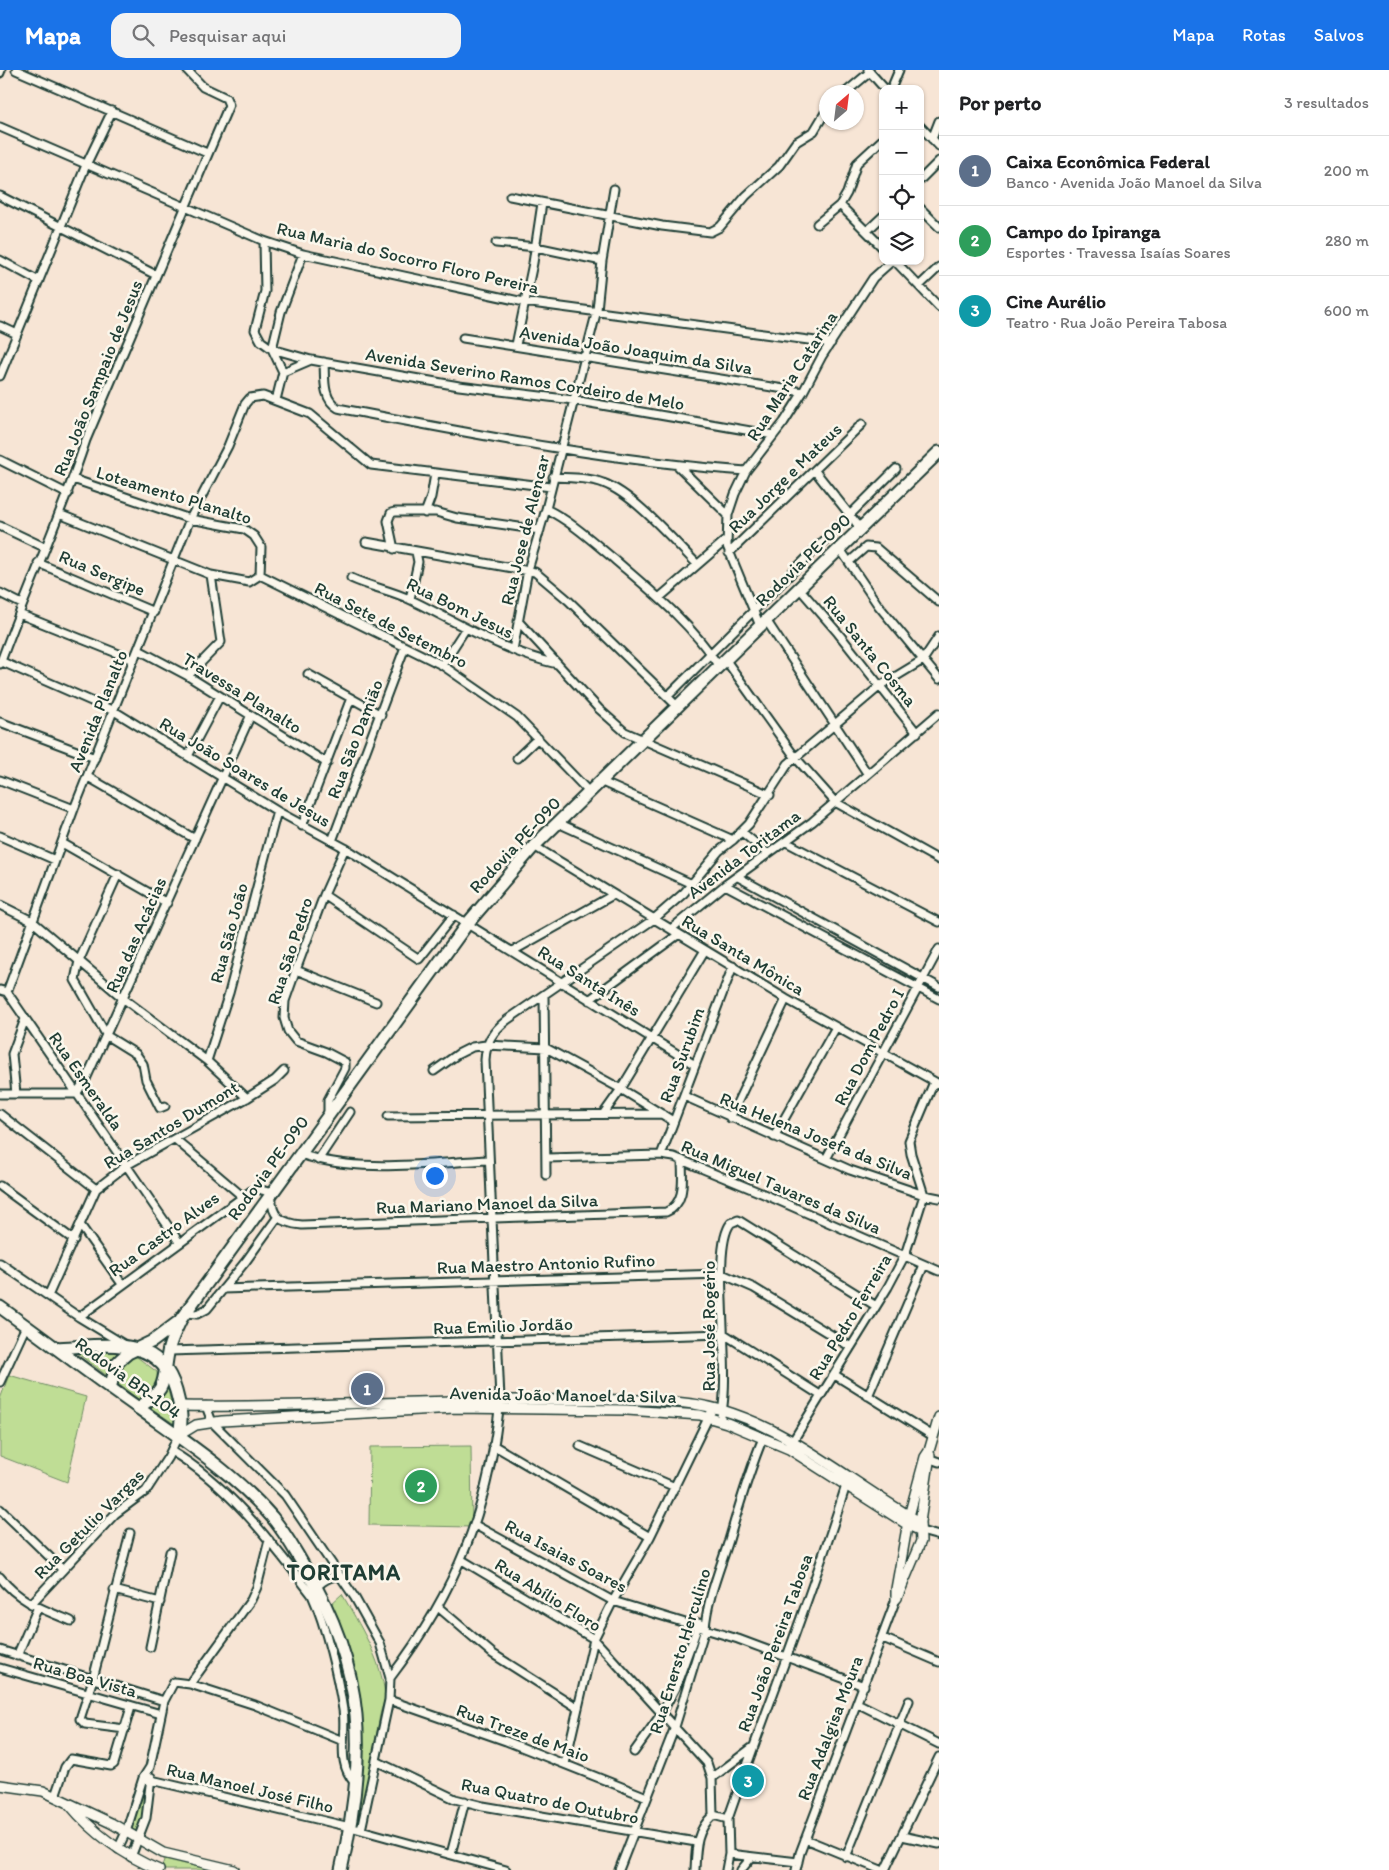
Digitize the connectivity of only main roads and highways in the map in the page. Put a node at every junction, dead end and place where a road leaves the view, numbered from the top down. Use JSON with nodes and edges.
{"nodes":[{"id":1,"x":939,"y":452,"type":"edge"},
{"id":2,"x":0,"y":1307,"type":"edge"},
{"id":3,"x":184,"y":1316,"type":"junction"},
{"id":4,"x":56,"y":1348,"type":"junction"},
{"id":5,"x":133,"y":1348,"type":"junction"},
{"id":6,"x":168,"y":1368,"type":"junction"},
{"id":7,"x":110,"y":1388,"type":"junction"},
{"id":8,"x":138,"y":1408,"type":"junction"},
{"id":9,"x":178,"y":1436,"type":"junction"},
{"id":10,"x":342,"y":1868,"type":"edge"}],
"edges":[{"from":1,"to":3,"type":"main road","name":"Rodovia PE-090"},
{"from":2,"to":4,"type":"main road","name":"Rodovia BR-104"},
{"from":3,"to":5,"type":"main road","name":"Rodovia PE-090"},
{"from":3,"to":6,"type":"main road","name":"Rodovia PE-090"},
{"from":4,"to":5,"type":"main road","name":"Rodovia BR-104"},
{"from":4,"to":7,"type":"main road","name":"Rodovia BR-104"},
{"from":5,"to":6,"type":"main road","name":"Rodovia BR-104"},
{"from":5,"to":7,"type":"main road","name":"Rodovia PE-090"},
{"from":6,"to":8,"type":"main road","name":"Rodovia PE-090"},
{"from":6,"to":9,"type":"main road","name":"Rodovia BR-104"},
{"from":7,"to":8,"type":"main road","name":"Rodovia BR-104"},
{"from":8,"to":9,"type":"main road","name":"Rodovia BR-104"},
{"from":9,"to":10,"type":"main road","name":"Rodovia BR-104"}]}
